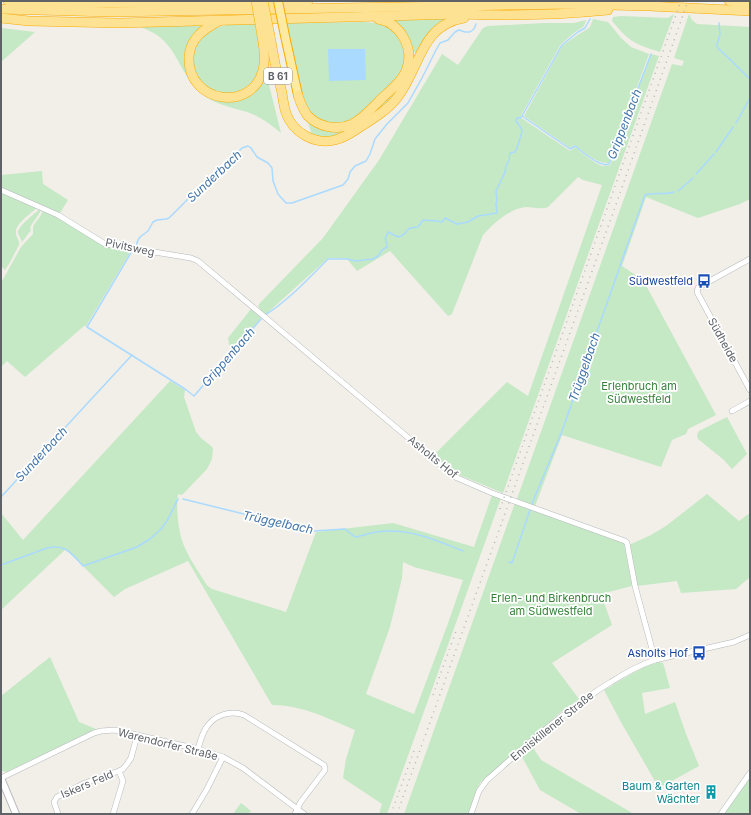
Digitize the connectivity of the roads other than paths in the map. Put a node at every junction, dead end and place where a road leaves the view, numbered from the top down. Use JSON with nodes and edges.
{"nodes":[{"id":1,"x":8,"y":1,"type":"edge"},
{"id":2,"x":256,"y":1,"type":"edge"},
{"id":3,"x":263,"y":1,"type":"edge"},
{"id":4,"x":278,"y":1,"type":"edge"},
{"id":5,"x":308,"y":1,"type":"edge"},
{"id":6,"x":729,"y":1,"type":"edge"},
{"id":7,"x":750,"y":3,"type":"edge"},
{"id":8,"x":649,"y":6,"type":"junction"},
{"id":9,"x":1,"y":9,"type":"edge"},
{"id":10,"x":750,"y":11,"type":"edge"},
{"id":11,"x":486,"y":15,"type":"junction"},
{"id":12,"x":363,"y":17,"type":"junction"},
{"id":13,"x":1,"y":18,"type":"edge"},
{"id":14,"x":222,"y":20,"type":"junction"},
{"id":15,"x":266,"y":36,"type":"junction"},
{"id":16,"x":298,"y":96,"type":"joint"},
{"id":17,"x":1,"y":190,"type":"edge"},
{"id":18,"x":750,"y":258,"type":"edge"},
{"id":19,"x":253,"y":307,"type":"joint"},
{"id":20,"x":750,"y":390,"type":"edge"},
{"id":21,"x":750,"y":401,"type":"edge"},
{"id":22,"x":732,"y":411,"type":"dead end"},
{"id":23,"x":750,"y":636,"type":"edge"},
{"id":24,"x":654,"y":660,"type":"junction"},
{"id":25,"x":137,"y":736,"type":"junction"},
{"id":26,"x":198,"y":749,"type":"junction"},
{"id":27,"x":223,"y":757,"type":"junction"},
{"id":28,"x":119,"y":771,"type":"junction"},
{"id":29,"x":750,"y":773,"type":"edge"},
{"id":30,"x":1,"y":778,"type":"edge"},
{"id":31,"x":296,"y":811,"type":"edge"},
{"id":32,"x":16,"y":814,"type":"edge"},
{"id":33,"x":58,"y":814,"type":"edge"},
{"id":34,"x":113,"y":814,"type":"edge"},
{"id":35,"x":192,"y":814,"type":"edge"},
{"id":36,"x":304,"y":814,"type":"edge"},
{"id":37,"x":471,"y":814,"type":"edge"},
{"id":38,"x":721,"y":814,"type":"edge"}],
"edges":[{"from":1,"to":5,"type":"highway"},
{"from":2,"to":15,"type":"highway","bridge":true},
{"from":3,"to":15,"type":"highway","number":"B 61","bridge":true},
{"from":4,"to":16,"type":"highway","bridge":true},
{"from":6,"to":7,"type":"highway"},
{"from":8,"to":9,"type":"highway"},
{"from":8,"to":10,"type":"highway"},
{"from":8,"to":11,"type":"highway"},
{"from":11,"to":12,"type":"highway"},
{"from":11,"to":15,"type":"highway","number":"B 61"},
{"from":12,"to":14,"type":"highway"},
{"from":12,"to":16,"type":"highway"},
{"from":13,"to":14,"type":"highway"},
{"from":14,"to":15,"type":"highway"},
{"from":17,"to":19,"type":"street","name":"Pivitsweg"},
{"from":18,"to":20,"type":"street","name":"Südheide"},
{"from":19,"to":24,"type":"street","name":"Asholts Hof"},
{"from":21,"to":22,"type":"street"},
{"from":23,"to":24,"type":"street","name":"Enniskillener Straße"},
{"from":24,"to":37,"type":"street","name":"Enniskillener Straße"},
{"from":25,"to":26,"type":"street","name":"Warendorfer Straße"},
{"from":25,"to":28,"type":"street","name":"Iskers Feld"},
{"from":25,"to":30,"type":"street","name":"Warendorfer Straße"},
{"from":26,"to":27,"type":"street","name":"Warendorfer Straße"},
{"from":26,"to":31,"type":"street"},
{"from":27,"to":31,"type":"street","name":"Warendorfer Straße"},
{"from":27,"to":35,"type":"street"},
{"from":28,"to":33,"type":"street","name":"Iskers Feld"},
{"from":28,"to":34,"type":"street"},
{"from":29,"to":38,"type":"street"},
{"from":30,"to":32,"type":"street"},
{"from":31,"to":36,"type":"street","name":"Warendorfer Straße"}]}
